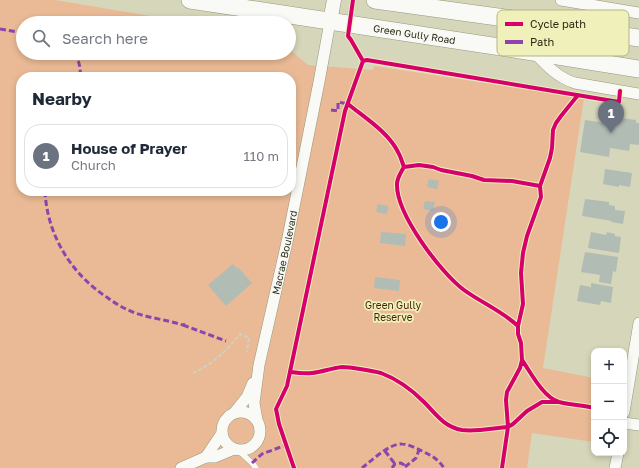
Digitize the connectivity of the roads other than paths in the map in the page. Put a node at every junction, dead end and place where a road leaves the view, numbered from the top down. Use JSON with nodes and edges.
{"nodes":[{"id":1,"x":190,"y":0,"type":"edge"},
{"id":2,"x":334,"y":0,"type":"edge"},
{"id":3,"x":380,"y":0,"type":"edge"},
{"id":4,"x":561,"y":0,"type":"edge"},
{"id":5,"x":621,"y":10,"type":"edge"},
{"id":6,"x":629,"y":11,"type":"edge"},
{"id":7,"x":639,"y":13,"type":"edge"},
{"id":8,"x":292,"y":16,"type":"edge"},
{"id":9,"x":296,"y":17,"type":"edge"},
{"id":10,"x":497,"y":17,"type":"edge"},
{"id":11,"x":330,"y":22,"type":"junction"},
{"id":12,"x":629,"y":37,"type":"edge"},
{"id":13,"x":639,"y":38,"type":"edge"},
{"id":14,"x":497,"y":47,"type":"edge"},
{"id":15,"x":537,"y":56,"type":"edge"},
{"id":16,"x":558,"y":56,"type":"edge"},
{"id":17,"x":639,"y":69,"type":"edge"},
{"id":18,"x":639,"y":94,"type":"edge"},
{"id":19,"x":639,"y":323,"type":"edge"},
{"id":20,"x":259,"y":365,"type":"junction"},
{"id":21,"x":627,"y":394,"type":"edge"},
{"id":22,"x":235,"y":412,"type":"junction"},
{"id":23,"x":257,"y":420,"type":"junction"},
{"id":24,"x":627,"y":424,"type":"edge"},
{"id":25,"x":639,"y":425,"type":"edge"},
{"id":26,"x":222,"y":433,"type":"junction"},
{"id":27,"x":236,"y":450,"type":"junction"},
{"id":28,"x":617,"y":456,"type":"edge"},
{"id":29,"x":206,"y":457,"type":"junction"},
{"id":30,"x":181,"y":468,"type":"edge"},
{"id":31,"x":256,"y":468,"type":"edge"},
{"id":32,"x":615,"y":468,"type":"edge"}],
"edges":[{"from":1,"to":8,"type":"main road","name":"Green Gully Road"},
{"from":2,"to":11,"type":"street"},
{"from":3,"to":10,"type":"main road"},
{"from":4,"to":5,"type":"street"},
{"from":6,"to":7,"type":"street"},
{"from":9,"to":11,"type":"main road","name":"Green Gully Road"},
{"from":11,"to":14,"type":"main road","name":"Green Gully Road"},
{"from":11,"to":20,"type":"street","name":"Macrae Boulevard"},
{"from":12,"to":13,"type":"main road"},
{"from":15,"to":18,"type":"street"},
{"from":16,"to":17,"type":"main road","name":"Green Gully Road"},
{"from":19,"to":21,"type":"street"},
{"from":20,"to":22,"type":"street","name":"Macrae Boulevard"},
{"from":20,"to":23,"type":"street","name":"Macrae Boulevard"},
{"from":22,"to":23,"type":"street"},
{"from":22,"to":26,"type":"street"},
{"from":23,"to":27,"type":"street"},
{"from":24,"to":25,"type":"street"},
{"from":26,"to":27,"type":"street"},
{"from":26,"to":29,"type":"street"},
{"from":27,"to":29,"type":"street"},
{"from":27,"to":31,"type":"lane"},
{"from":28,"to":32,"type":"street"},
{"from":29,"to":30,"type":"street"}]}
